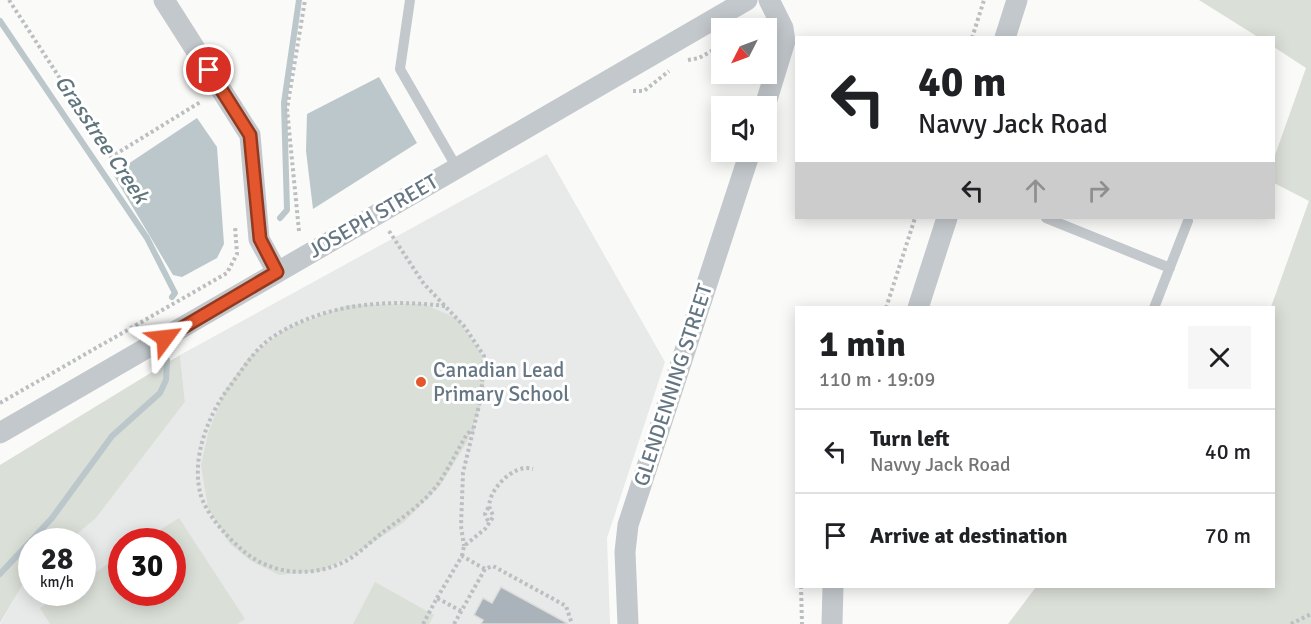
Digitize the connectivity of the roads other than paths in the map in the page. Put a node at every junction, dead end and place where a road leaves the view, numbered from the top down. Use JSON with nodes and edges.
{"nodes":[{"id":1,"x":164,"y":0,"type":"edge"},
{"id":2,"x":410,"y":0,"type":"edge"},
{"id":3,"x":747,"y":0,"type":"edge"},
{"id":4,"x":769,"y":0,"type":"edge"},
{"id":5,"x":1017,"y":0,"type":"edge"},
{"id":6,"x":1006,"y":36,"type":"edge"},
{"id":7,"x":768,"y":96,"type":"edge"},
{"id":8,"x":747,"y":162,"type":"edge"},
{"id":9,"x":457,"y":168,"type":"junction"},
{"id":10,"x":947,"y":219,"type":"edge"},
{"id":11,"x":1048,"y":219,"type":"edge"},
{"id":12,"x":1188,"y":221,"type":"dead end"},
{"id":13,"x":1170,"y":268,"type":"junction"},
{"id":14,"x":277,"y":272,"type":"junction"},
{"id":15,"x":919,"y":306,"type":"edge"},
{"id":16,"x":1155,"y":306,"type":"edge"},
{"id":17,"x":0,"y":434,"type":"edge"},
{"id":18,"x":834,"y":588,"type":"edge"},
{"id":19,"x":628,"y":624,"type":"edge"},
{"id":20,"x":832,"y":624,"type":"edge"}],
"edges":[{"from":1,"to":14,"type":"street"},
{"from":2,"to":9,"type":"lane"},
{"from":3,"to":9,"type":"street","name":"JOSEPH STREET"},
{"from":4,"to":7,"type":"street"},
{"from":5,"to":6,"type":"street"},
{"from":8,"to":19,"type":"street","name":"GLENDENNING STREET"},
{"from":9,"to":14,"type":"street","name":"JOSEPH STREET"},
{"from":10,"to":15,"type":"street"},
{"from":11,"to":13,"type":"lane"},
{"from":12,"to":13,"type":"lane"},
{"from":13,"to":16,"type":"lane"},
{"from":14,"to":17,"type":"street","name":"JOSEPH STREET"},
{"from":18,"to":20,"type":"street"}]}
